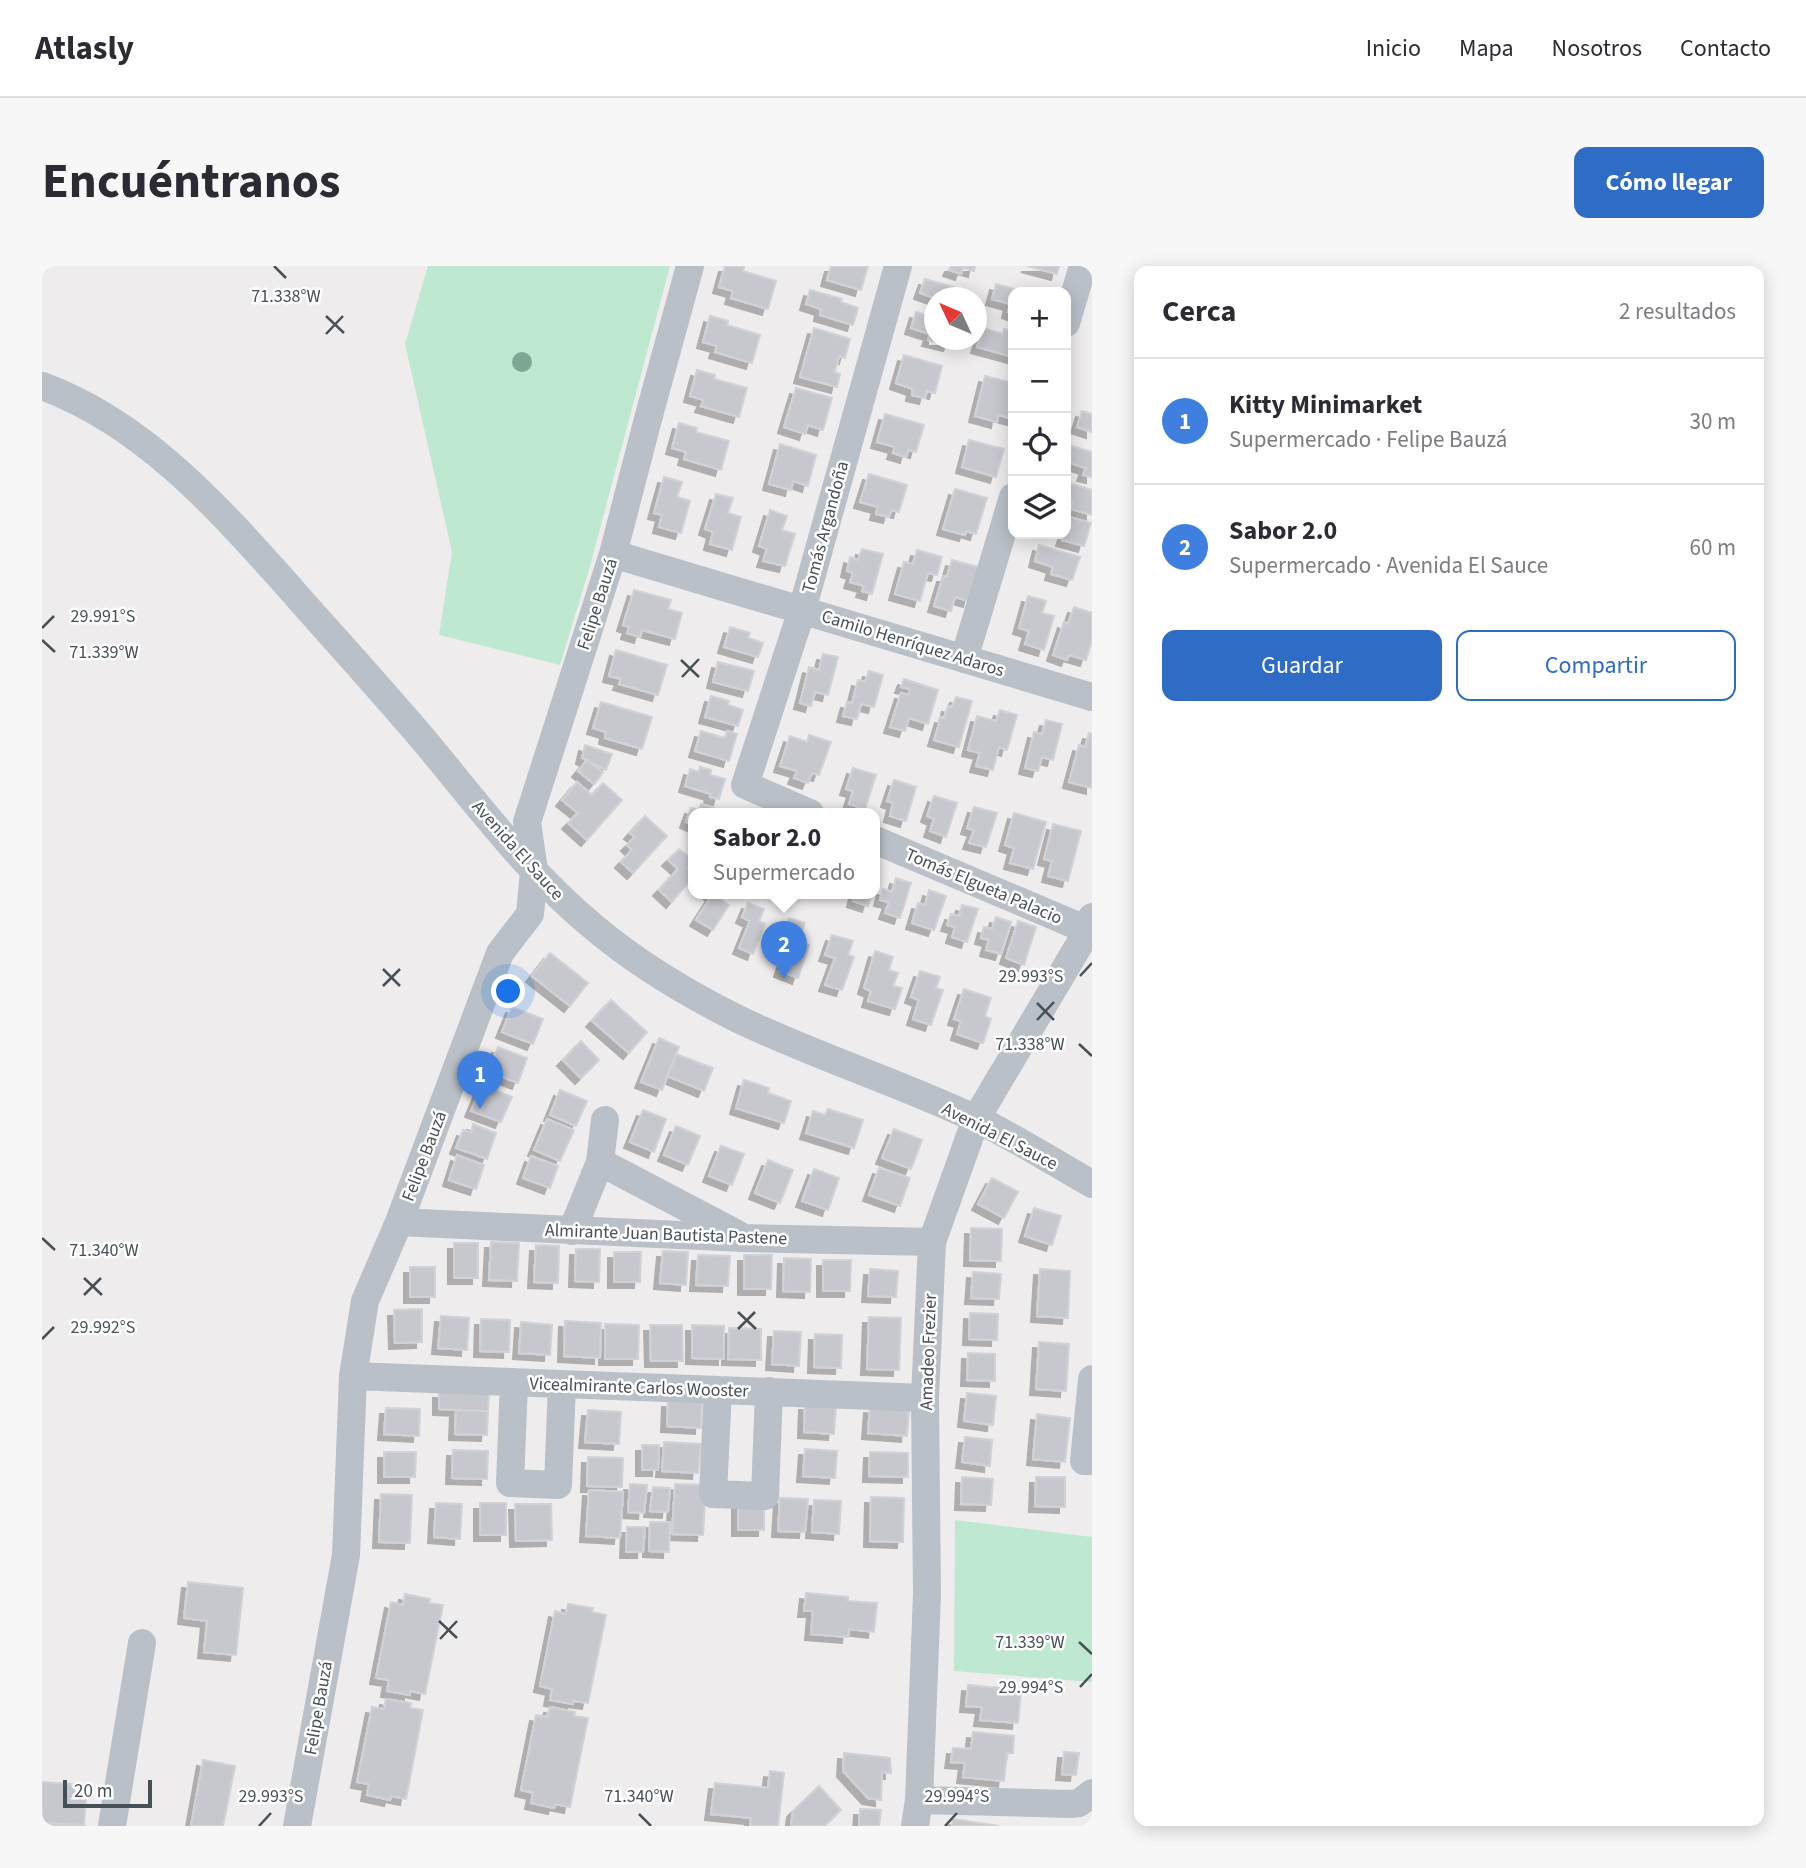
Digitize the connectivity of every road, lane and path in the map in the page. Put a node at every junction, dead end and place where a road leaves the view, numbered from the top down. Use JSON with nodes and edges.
{"nodes":[{"id":1,"x":690,"y":266,"type":"edge"},
{"id":2,"x":898,"y":266,"type":"edge"},
{"id":3,"x":1083,"y":266,"type":"edge"},
{"id":4,"x":1071,"y":306,"type":"edge"},
{"id":5,"x":42,"y":386,"type":"edge"},
{"id":6,"x":1008,"y":514,"type":"edge"},
{"id":7,"x":613,"y":554,"type":"junction"},
{"id":8,"x":802,"y":610,"type":"junction"},
{"id":9,"x":964,"y":659,"type":"junction"},
{"id":10,"x":1092,"y":697,"type":"edge"},
{"id":11,"x":798,"y":808,"type":"edge"},
{"id":12,"x":880,"y":842,"type":"edge"},
{"id":13,"x":534,"y":871,"type":"junction"},
{"id":14,"x":1091,"y":926,"type":"edge"},
{"id":15,"x":976,"y":1119,"type":"junction"},
{"id":16,"x":605,"y":1120,"type":"dead end"},
{"id":17,"x":600,"y":1161,"type":"junction"},
{"id":18,"x":1092,"y":1184,"type":"edge"},
{"id":19,"x":399,"y":1222,"type":"junction"},
{"id":20,"x":572,"y":1231,"type":"junction"},
{"id":21,"x":743,"y":1238,"type":"junction"},
{"id":22,"x":932,"y":1242,"type":"junction"},
{"id":23,"x":353,"y":1376,"type":"junction"},
{"id":24,"x":1092,"y":1379,"type":"edge"},
{"id":25,"x":514,"y":1382,"type":"junction"},
{"id":26,"x":562,"y":1384,"type":"junction"},
{"id":27,"x":718,"y":1390,"type":"junction"},
{"id":28,"x":769,"y":1391,"type":"junction"},
{"id":29,"x":925,"y":1398,"type":"junction"},
{"id":30,"x":1092,"y":1461,"type":"edge"},
{"id":31,"x":142,"y":1643,"type":"dead end"},
{"id":32,"x":1092,"y":1793,"type":"edge"},
{"id":33,"x":917,"y":1813,"type":"edge"},
{"id":34,"x":111,"y":1826,"type":"edge"},
{"id":35,"x":297,"y":1826,"type":"edge"}],
"edges":[{"from":1,"to":7,"type":"street","name":"Felipe Bauzá"},
{"from":2,"to":8,"type":"street","name":"Tomás Argandoña"},
{"from":3,"to":4,"type":"street"},
{"from":5,"to":13,"type":"street","name":"Avenida El Sauce"},
{"from":6,"to":9,"type":"street"},
{"from":7,"to":8,"type":"street","name":"Camilo Henríquez Adaros"},
{"from":7,"to":13,"type":"street","name":"Felipe Bauzá"},
{"from":8,"to":9,"type":"street","name":"Camilo Henríquez Adaros"},
{"from":8,"to":11,"type":"street","name":"Tomás Argandoña"},
{"from":9,"to":10,"type":"street","name":"Camilo Henríquez Adaros"},
{"from":12,"to":14,"type":"street","name":"Tomás Elgueta Palacio"},
{"from":13,"to":15,"type":"street","name":"Avenida El Sauce"},
{"from":13,"to":19,"type":"street","name":"Felipe Bauzá"},
{"from":14,"to":15,"type":"street","name":"Amadeo Frezier"},
{"from":15,"to":18,"type":"street","name":"Avenida El Sauce"},
{"from":15,"to":22,"type":"street","name":"Amadeo Frezier"},
{"from":16,"to":17,"type":"street"},
{"from":17,"to":20,"type":"street"},
{"from":17,"to":21,"type":"street"},
{"from":19,"to":20,"type":"street","name":"Almirante Juan Bautista Pastene"},
{"from":19,"to":23,"type":"street","name":"Felipe Bauzá"},
{"from":20,"to":21,"type":"street","name":"Almirante Juan Bautista Pastene"},
{"from":21,"to":22,"type":"street","name":"Almirante Juan Bautista Pastene"},
{"from":22,"to":29,"type":"street","name":"Amadeo Frezier"},
{"from":23,"to":25,"type":"street","name":"Vicealmirante Carlos Wooster"},
{"from":23,"to":35,"type":"street","name":"Felipe Bauzá"},
{"from":24,"to":30,"type":"street"},
{"from":25,"to":26,"type":"street","name":"Vicealmirante Carlos Wooster"},
{"from":25,"to":26,"type":"street"},
{"from":26,"to":27,"type":"street","name":"Vicealmirante Carlos Wooster"},
{"from":27,"to":28,"type":"street","name":"Vicealmirante Carlos Wooster"},
{"from":27,"to":28,"type":"street"},
{"from":28,"to":29,"type":"street","name":"Vicealmirante Carlos Wooster"},
{"from":29,"to":33,"type":"street","name":"Amadeo Frezier"},
{"from":31,"to":34,"type":"street"},
{"from":32,"to":33,"type":"street"}]}
